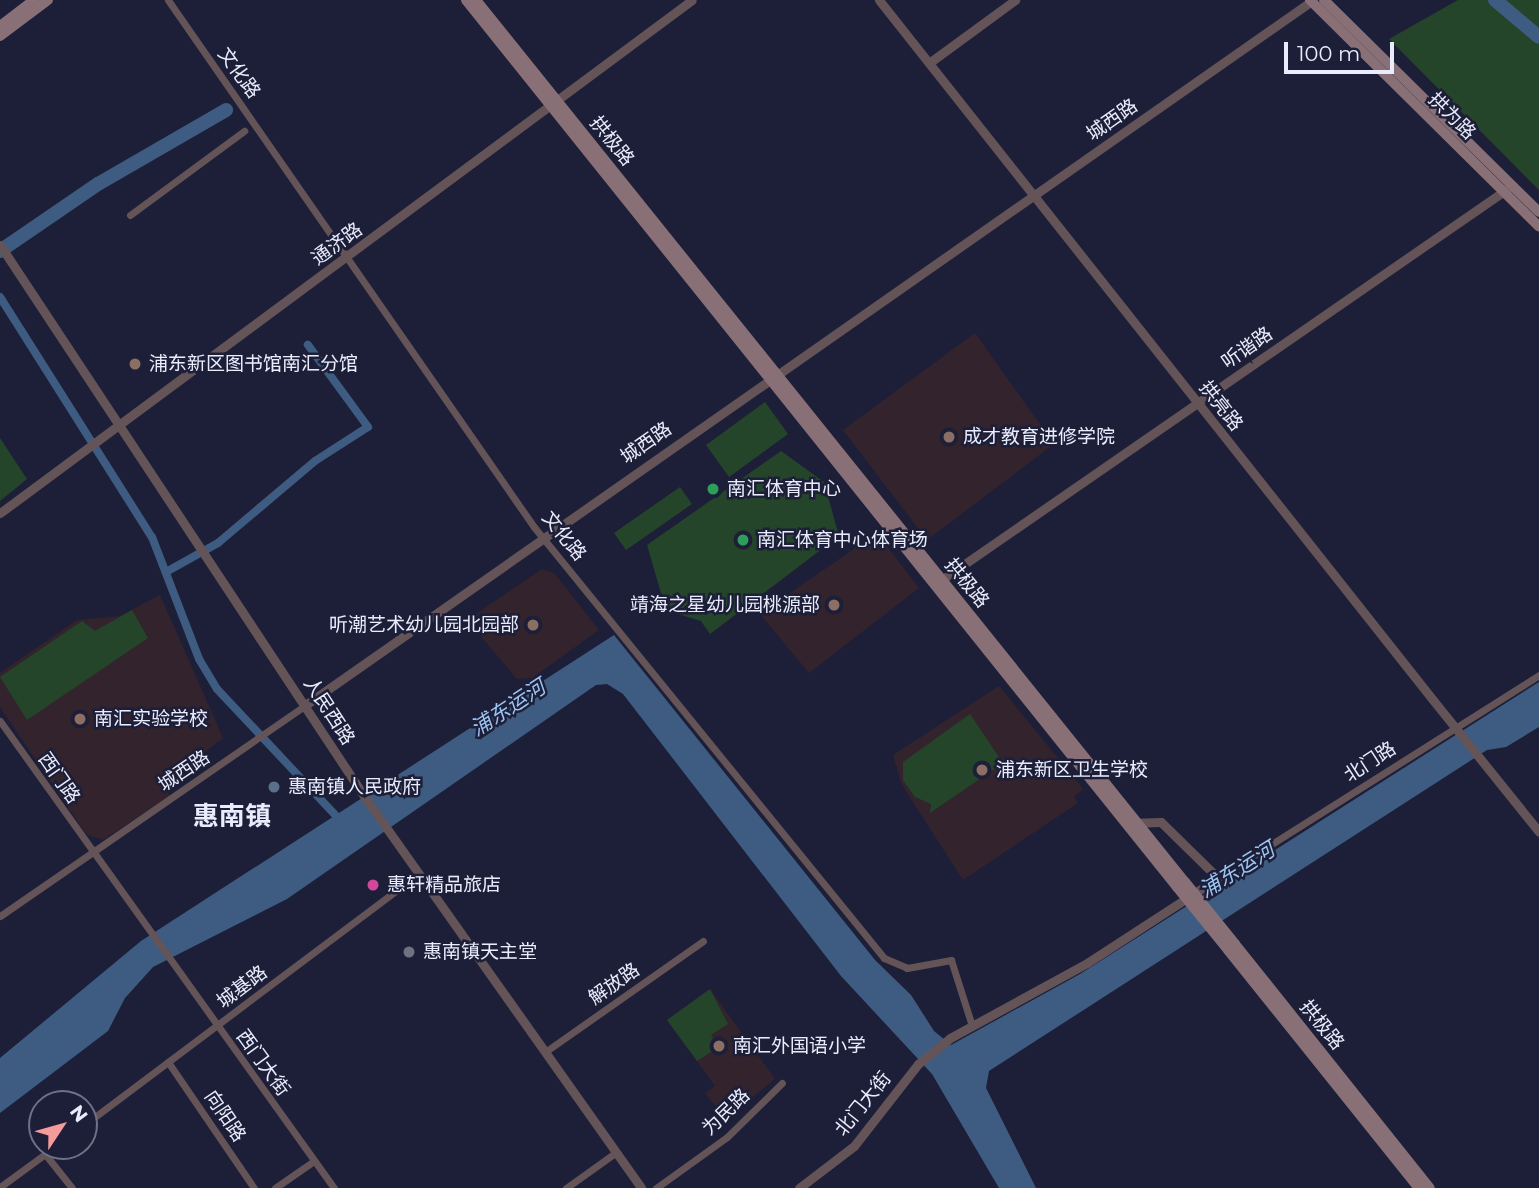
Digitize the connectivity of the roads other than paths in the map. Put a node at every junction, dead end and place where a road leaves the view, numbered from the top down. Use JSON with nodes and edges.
{"nodes":[{"id":1,"x":34,"y":0,"type":"edge"},
{"id":2,"x":48,"y":0,"type":"edge"},
{"id":3,"x":168,"y":0,"type":"edge"},
{"id":4,"x":466,"y":0,"type":"edge"},
{"id":5,"x":477,"y":0,"type":"edge"},
{"id":6,"x":692,"y":0,"type":"edge"},
{"id":7,"x":879,"y":0,"type":"edge"},
{"id":8,"x":1015,"y":0,"type":"edge"},
{"id":9,"x":1311,"y":0,"type":"edge"},
{"id":10,"x":1324,"y":0,"type":"edge"},
{"id":11,"x":0,"y":26,"type":"edge"},
{"id":12,"x":0,"y":36,"type":"edge"},
{"id":13,"x":929,"y":64,"type":"junction"},
{"id":14,"x":556,"y":105,"type":"junction"},
{"id":15,"x":244,"y":131,"type":"dead end"},
{"id":16,"x":1507,"y":189,"type":"junction"},
{"id":17,"x":1034,"y":197,"type":"junction"},
{"id":18,"x":1539,"y":212,"type":"edge"},
{"id":19,"x":131,"y":215,"type":"dead end"},
{"id":20,"x":1539,"y":227,"type":"edge"},
{"id":21,"x":0,"y":245,"type":"edge"},
{"id":22,"x":351,"y":255,"type":"junction"},
{"id":23,"x":774,"y":377,"type":"junction"},
{"id":24,"x":1197,"y":404,"type":"junction"},
{"id":25,"x":119,"y":425,"type":"junction"},
{"id":26,"x":0,"y":513,"type":"edge"},
{"id":27,"x":543,"y":538,"type":"junction"},
{"id":28,"x":937,"y":582,"type":"junction"},
{"id":29,"x":1539,"y":675,"type":"edge"},
{"id":30,"x":304,"y":706,"type":"junction"},
{"id":31,"x":0,"y":721,"type":"edge"},
{"id":32,"x":1138,"y":823,"type":"junction"},
{"id":33,"x":1539,"y":832,"type":"edge"},
{"id":34,"x":92,"y":854,"type":"junction"},
{"id":35,"x":418,"y":874,"type":"junction"},
{"id":36,"x":1218,"y":878,"type":"junction"},
{"id":37,"x":1181,"y":884,"type":"junction"},
{"id":38,"x":0,"y":916,"type":"edge"},
{"id":39,"x":702,"y":941,"type":"dead end"},
{"id":40,"x":1232,"y":947,"type":"junction"},
{"id":41,"x":216,"y":1026,"type":"junction"},
{"id":42,"x":972,"y":1026,"type":"junction"},
{"id":43,"x":545,"y":1052,"type":"junction"},
{"id":44,"x":168,"y":1062,"type":"junction"},
{"id":45,"x":918,"y":1064,"type":"joint"},
{"id":46,"x":782,"y":1083,"type":"dead end"},
{"id":47,"x":98,"y":1114,"type":"edge"},
{"id":48,"x":615,"y":1153,"type":"junction"},
{"id":49,"x":38,"y":1160,"type":"edge"},
{"id":50,"x":51,"y":1160,"type":"edge"},
{"id":51,"x":314,"y":1161,"type":"junction"},
{"id":52,"x":0,"y":1187,"type":"edge"},
{"id":53,"x":72,"y":1188,"type":"edge"},
{"id":54,"x":254,"y":1188,"type":"edge"},
{"id":55,"x":275,"y":1188,"type":"edge"},
{"id":56,"x":334,"y":1188,"type":"edge"},
{"id":57,"x":566,"y":1188,"type":"edge"},
{"id":58,"x":641,"y":1188,"type":"edge"},
{"id":59,"x":656,"y":1188,"type":"edge"},
{"id":60,"x":799,"y":1188,"type":"edge"},
{"id":61,"x":1419,"y":1188,"type":"edge"},
{"id":62,"x":1430,"y":1188,"type":"edge"}],
"edges":[{"from":1,"to":11,"type":"main road"},
{"from":2,"to":12,"type":"main road"},
{"from":3,"to":22,"type":"street","name":"文化路"},
{"from":4,"to":14,"type":"main road","name":"拱极路"},
{"from":5,"to":14,"type":"main road","name":"拱极路"},
{"from":6,"to":14,"type":"street","name":"通济路"},
{"from":7,"to":13,"type":"street","name":"拱亮路"},
{"from":8,"to":13,"type":"street"},
{"from":9,"to":16,"type":"main road","name":"拱为路"},
{"from":9,"to":17,"type":"street","name":"城西路"},
{"from":10,"to":16,"type":"main road","name":"拱为路"},
{"from":13,"to":17,"type":"street","name":"拱亮路"},
{"from":14,"to":22,"type":"street","name":"通济路"},
{"from":14,"to":23,"type":"main road","name":"拱极路"},
{"from":15,"to":19,"type":"street"},
{"from":16,"to":18,"type":"main road","name":"拱为路"},
{"from":16,"to":20,"type":"main road","name":"拱为路"},
{"from":16,"to":24,"type":"street","name":"听谐路"},
{"from":17,"to":23,"type":"street","name":"城西路"},
{"from":17,"to":24,"type":"street","name":"拱亮路"},
{"from":21,"to":25,"type":"street","name":"人民西路"},
{"from":22,"to":25,"type":"street","name":"通济路"},
{"from":22,"to":27,"type":"street","name":"文化路"},
{"from":23,"to":27,"type":"street","name":"城西路"},
{"from":23,"to":28,"type":"main road","name":"拱极路"},
{"from":24,"to":28,"type":"street","name":"听谐路"},
{"from":24,"to":33,"type":"street","name":"拱亮路","bridge":true},
{"from":25,"to":26,"type":"street","name":"通济路"},
{"from":25,"to":30,"type":"street","name":"人民西路"},
{"from":27,"to":30,"type":"street","name":"城西路"},
{"from":27,"to":42,"type":"street","name":"文化路"},
{"from":28,"to":32,"type":"main road","name":"拱极路"},
{"from":28,"to":37,"type":"main road","name":"拱极路"},
{"from":29,"to":36,"type":"street","name":"北门路"},
{"from":30,"to":34,"type":"street","name":"城西路"},
{"from":30,"to":35,"type":"street","name":"人民西路"},
{"from":31,"to":34,"type":"street","name":"西门路"},
{"from":32,"to":36,"type":"street"},
{"from":32,"to":37,"type":"main road","name":"拱极路"},
{"from":34,"to":38,"type":"street","name":"城西路"},
{"from":34,"to":41,"type":"street","name":"西门大街"},
{"from":35,"to":41,"type":"street","name":"城基路"},
{"from":35,"to":43,"type":"street","name":"人民西路"},
{"from":36,"to":42,"type":"street","name":"北门路"},
{"from":37,"to":40,"type":"main road","name":"拱极路","bridge":true},
{"from":39,"to":43,"type":"street","name":"解放路"},
{"from":40,"to":61,"type":"main road","name":"拱极路"},
{"from":40,"to":62,"type":"main road","name":"拱极路"},
{"from":41,"to":44,"type":"street","name":"城基路"},
{"from":41,"to":51,"type":"street","name":"西门大街"},
{"from":42,"to":45,"type":"street","name":"北门路"},
{"from":43,"to":48,"type":"street","name":"人民西路"},
{"from":44,"to":47,"type":"street","name":"城基路"},
{"from":44,"to":54,"type":"street","name":"向阳路"},
{"from":45,"to":60,"type":"street","name":"北门大街"},
{"from":46,"to":59,"type":"street","name":"为民路"},
{"from":48,"to":57,"type":"street"},
{"from":48,"to":58,"type":"street","name":"人民西路"},
{"from":49,"to":52,"type":"street"},
{"from":50,"to":53,"type":"street"},
{"from":51,"to":55,"type":"street"},
{"from":51,"to":56,"type":"street","name":"西门大街"}]}
